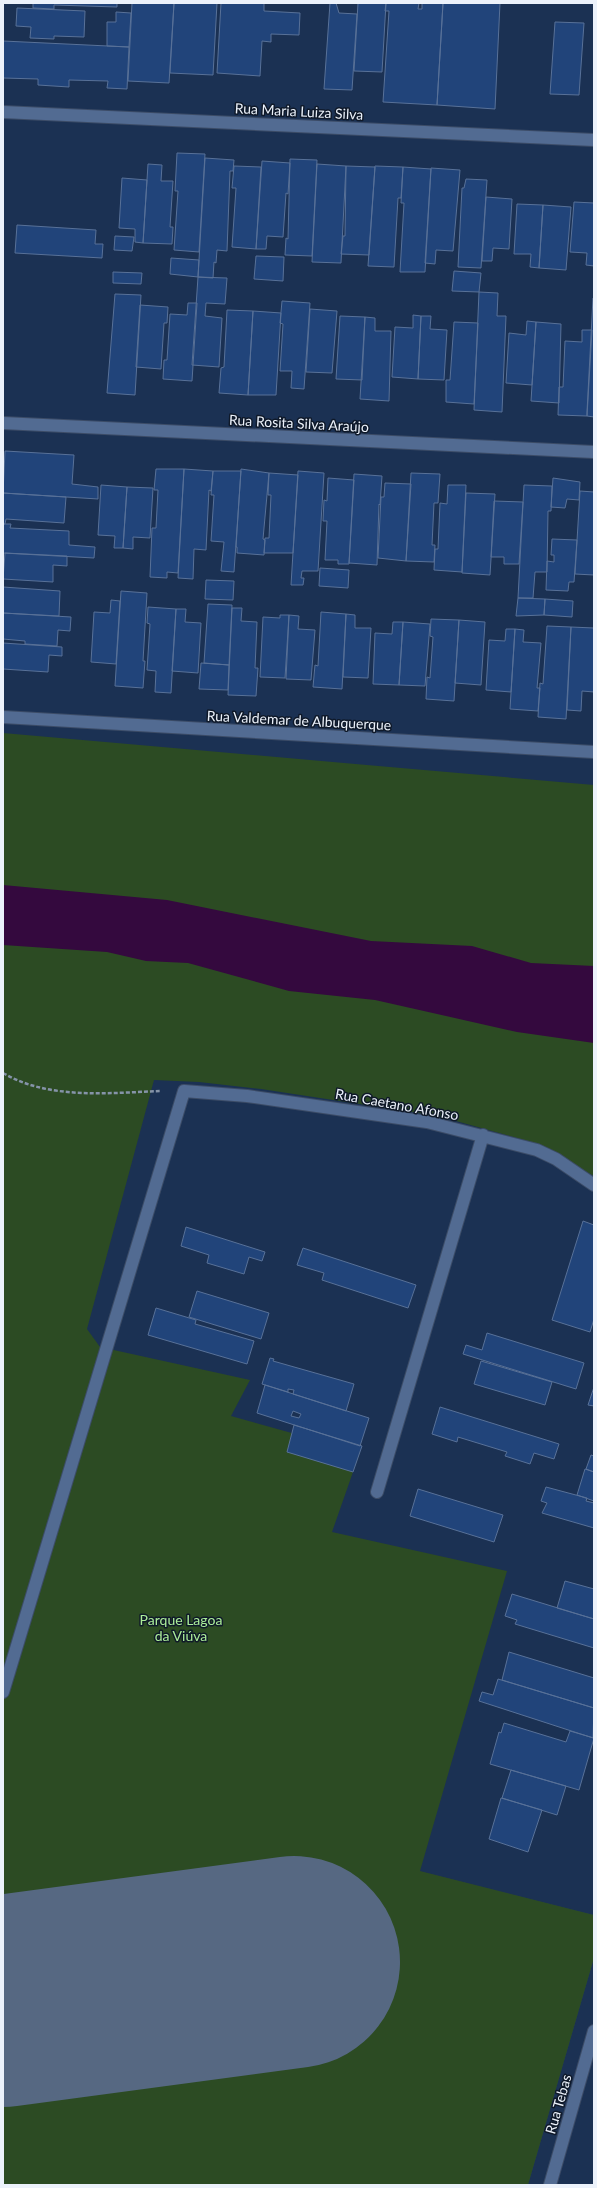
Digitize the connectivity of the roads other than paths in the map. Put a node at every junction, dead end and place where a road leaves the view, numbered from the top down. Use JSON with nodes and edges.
{"nodes":[{"id":1,"x":3,"y":112,"type":"edge"},
{"id":2,"x":594,"y":140,"type":"edge"},
{"id":3,"x":3,"y":424,"type":"edge"},
{"id":4,"x":594,"y":452,"type":"edge"},
{"id":5,"x":3,"y":717,"type":"edge"},
{"id":6,"x":594,"y":752,"type":"edge"},
{"id":7,"x":483,"y":1135,"type":"junction"},
{"id":8,"x":594,"y":1184,"type":"edge"},
{"id":9,"x":377,"y":1492,"type":"dead end"},
{"id":10,"x":3,"y":1692,"type":"edge"},
{"id":11,"x":594,"y":2031,"type":"edge"},
{"id":12,"x":550,"y":2185,"type":"edge"}],
"edges":[{"from":1,"to":2,"type":"street","name":"Rua Maria Luiza Silva"},
{"from":3,"to":4,"type":"street","name":"Rua Rosita Silva Araújo"},
{"from":5,"to":6,"type":"street","name":"Rua Valdemar de Albuquerque"},
{"from":7,"to":8,"type":"street","name":"Rua Caetano Afonso"},
{"from":7,"to":9,"type":"street"},
{"from":7,"to":10,"type":"street","name":"Rua Caetano Afonso"},
{"from":11,"to":12,"type":"street","name":"Rua Tebas"}]}
